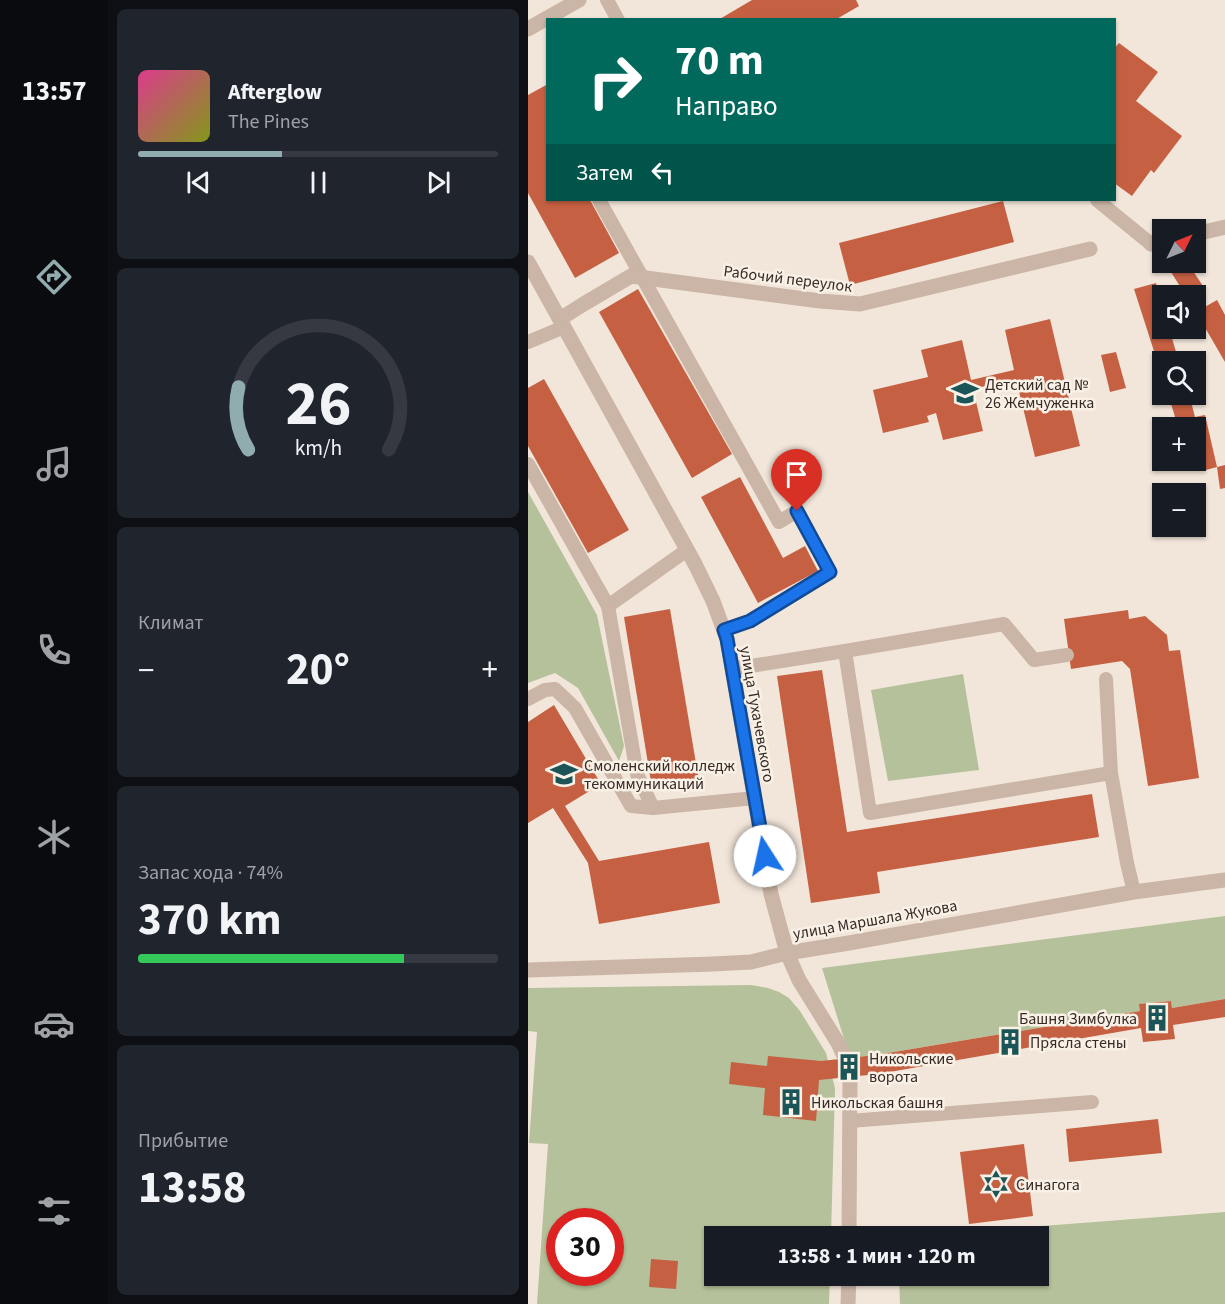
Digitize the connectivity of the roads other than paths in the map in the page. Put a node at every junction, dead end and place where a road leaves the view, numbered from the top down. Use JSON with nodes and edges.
{"nodes":[{"id":1,"x":579,"y":0,"type":"edge"},
{"id":2,"x":607,"y":0,"type":"edge"},
{"id":3,"x":547,"y":18,"type":"edge"},
{"id":4,"x":617,"y":18,"type":"edge"},
{"id":5,"x":546,"y":19,"type":"edge"},
{"id":6,"x":528,"y":29,"type":"edge"},
{"id":7,"x":600,"y":201,"type":"edge"},
{"id":8,"x":1098,"y":201,"type":"edge"},
{"id":9,"x":1225,"y":227,"type":"edge"},
{"id":10,"x":1206,"y":232,"type":"edge"},
{"id":11,"x":1152,"y":238,"type":"edge"},
{"id":12,"x":1090,"y":249,"type":"dead end"},
{"id":13,"x":528,"y":262,"type":"edge"},
{"id":14,"x":643,"y":278,"type":"junction"},
{"id":15,"x":562,"y":323,"type":"junction"},
{"id":16,"x":528,"y":342,"type":"edge"},
{"id":17,"x":528,"y":464,"type":"edge"},
{"id":18,"x":687,"y":550,"type":"junction"},
{"id":19,"x":609,"y":606,"type":"junction"},
{"id":20,"x":724,"y":630,"type":"junction"},
{"id":21,"x":846,"y":651,"type":"junction"},
{"id":22,"x":1067,"y":655,"type":"dead end"},
{"id":23,"x":732,"y":669,"type":"junction"},
{"id":24,"x":1106,"y":679,"type":"dead end"},
{"id":25,"x":528,"y":699,"type":"edge"},
{"id":26,"x":1111,"y":773,"type":"junction"},
{"id":27,"x":754,"y":798,"type":"junction"},
{"id":28,"x":653,"y":808,"type":"junction"},
{"id":29,"x":1225,"y":880,"type":"edge"},
{"id":30,"x":1134,"y":892,"type":"junction"},
{"id":31,"x":787,"y":953,"type":"junction"},
{"id":32,"x":528,"y":970,"type":"edge"},
{"id":33,"x":845,"y":1058,"type":"dead end"},
{"id":34,"x":850,"y":1077,"type":"dead end"},
{"id":35,"x":1092,"y":1102,"type":"dead end"},
{"id":36,"x":850,"y":1121,"type":"junction"},
{"id":37,"x":849,"y":1226,"type":"edge"},
{"id":38,"x":849,"y":1286,"type":"edge"},
{"id":39,"x":848,"y":1304,"type":"edge"}],
"edges":[{"from":1,"to":3,"type":"street"},
{"from":2,"to":4,"type":"lane"},
{"from":5,"to":6,"type":"street"},
{"from":7,"to":14,"type":"lane"},
{"from":8,"to":11,"type":"lane"},
{"from":9,"to":10,"type":"street"},
{"from":12,"to":14,"type":"street","name":"Рабочий переулок"},
{"from":13,"to":15,"type":"street","name":"улица Тухачевского"},
{"from":14,"to":15,"type":"street","name":"Рабочий переулок"},
{"from":14,"to":20,"type":"lane"},
{"from":15,"to":16,"type":"lane"},
{"from":15,"to":18,"type":"street","name":"улица Тухачевского"},
{"from":17,"to":19,"type":"lane"},
{"from":18,"to":19,"type":"lane"},
{"from":18,"to":20,"type":"street","name":"улица Тухачевского"},
{"from":19,"to":28,"type":"lane"},
{"from":20,"to":23,"type":"street","name":"улица Тухачевского"},
{"from":21,"to":22,"type":"lane"},
{"from":21,"to":23,"type":"lane"},
{"from":21,"to":26,"type":"lane"},
{"from":23,"to":27,"type":"street","name":"улица Тухачевского"},
{"from":24,"to":26,"type":"lane"},
{"from":25,"to":28,"type":"lane"},
{"from":26,"to":30,"type":"lane"},
{"from":27,"to":28,"type":"lane"},
{"from":27,"to":31,"type":"street","name":"улица Тухачевского"},
{"from":29,"to":30,"type":"street","name":"улица Маршала Жукова"},
{"from":30,"to":31,"type":"street","name":"улица Маршала Жукова"},
{"from":31,"to":32,"type":"street","name":"улица Маршала Жукова"},
{"from":31,"to":33,"type":"street","name":"улица Тухачевского"},
{"from":34,"to":36,"type":"street"},
{"from":35,"to":36,"type":"lane"},
{"from":36,"to":37,"type":"street"},
{"from":38,"to":39,"type":"street"}]}
